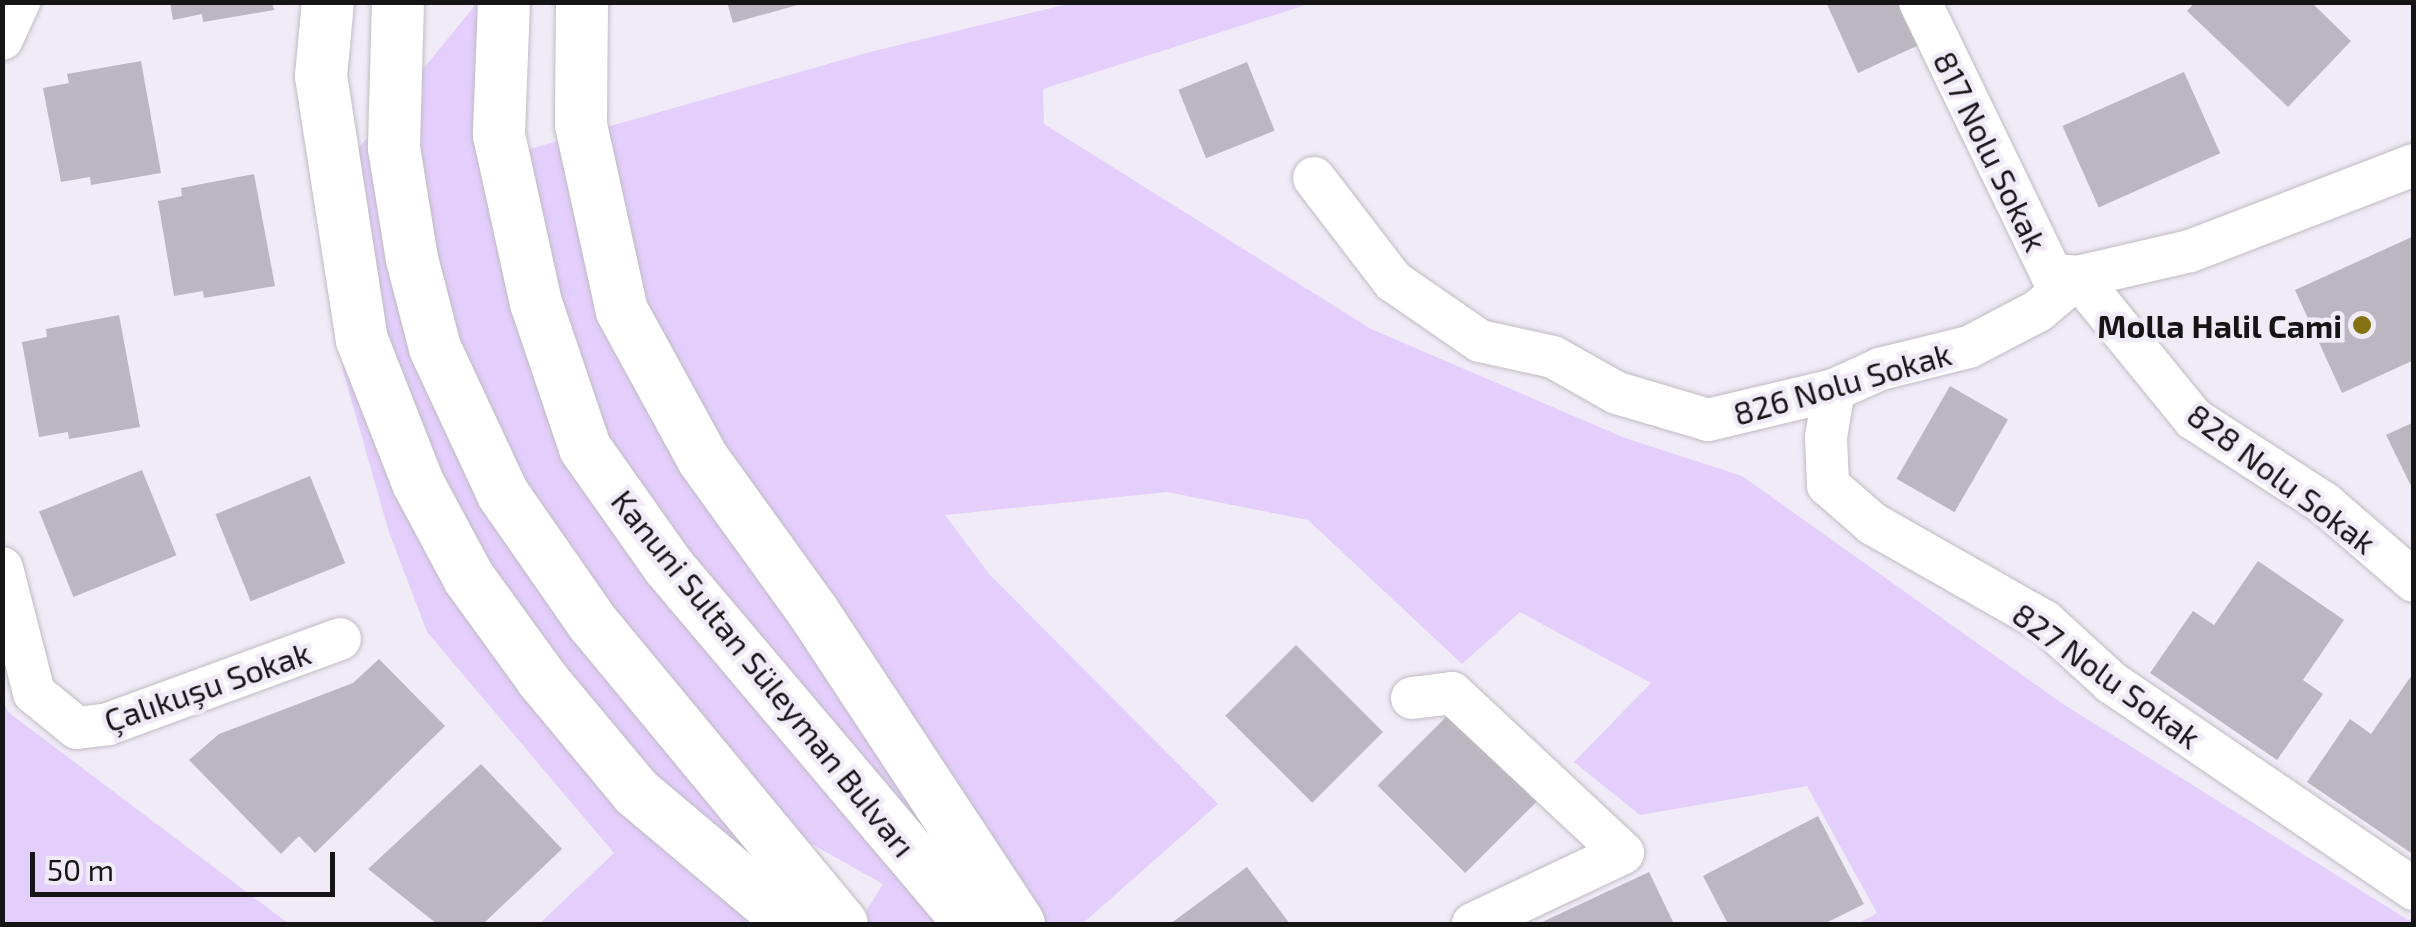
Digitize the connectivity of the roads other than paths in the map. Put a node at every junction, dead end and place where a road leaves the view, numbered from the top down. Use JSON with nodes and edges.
{"nodes":[{"id":1,"x":19,"y":2,"type":"edge"},
{"id":2,"x":328,"y":2,"type":"edge"},
{"id":3,"x":398,"y":2,"type":"edge"},
{"id":4,"x":504,"y":2,"type":"edge"},
{"id":5,"x":582,"y":2,"type":"edge"},
{"id":6,"x":1920,"y":2,"type":"edge"},
{"id":7,"x":2,"y":39,"type":"edge"},
{"id":8,"x":2414,"y":164,"type":"edge"},
{"id":9,"x":1314,"y":178,"type":"dead end"},
{"id":10,"x":2078,"y":277,"type":"junction"},
{"id":11,"x":1834,"y":390,"type":"junction"},
{"id":12,"x":2,"y":568,"type":"edge"},
{"id":13,"x":2414,"y":581,"type":"edge"},
{"id":14,"x":340,"y":638,"type":"dead end"},
{"id":15,"x":1412,"y":698,"type":"dead end"},
{"id":16,"x":2414,"y":889,"type":"edge"},
{"id":17,"x":793,"y":924,"type":"edge"},
{"id":18,"x":842,"y":924,"type":"edge"},
{"id":19,"x":970,"y":924,"type":"edge"},
{"id":20,"x":1019,"y":924,"type":"edge"},
{"id":21,"x":1473,"y":924,"type":"edge"}],
"edges":[{"from":1,"to":7,"type":"street"},
{"from":2,"to":17,"type":"main road"},
{"from":3,"to":18,"type":"main road"},
{"from":4,"to":19,"type":"main road","name":"Kanuni Sultan Süleyman Bulvarı"},
{"from":5,"to":20,"type":"main road"},
{"from":6,"to":10,"type":"street","name":"817 Nolu Sokak"},
{"from":8,"to":10,"type":"street","name":"826 Nolu Sokak"},
{"from":9,"to":11,"type":"street","name":"826 Nolu Sokak"},
{"from":10,"to":11,"type":"street","name":"826 Nolu Sokak"},
{"from":10,"to":13,"type":"street","name":"828 Nolu Sokak"},
{"from":11,"to":16,"type":"street","name":"827 Nolu Sokak"},
{"from":12,"to":14,"type":"street","name":"Çalıkuşu Sokak"},
{"from":15,"to":21,"type":"street"}]}
